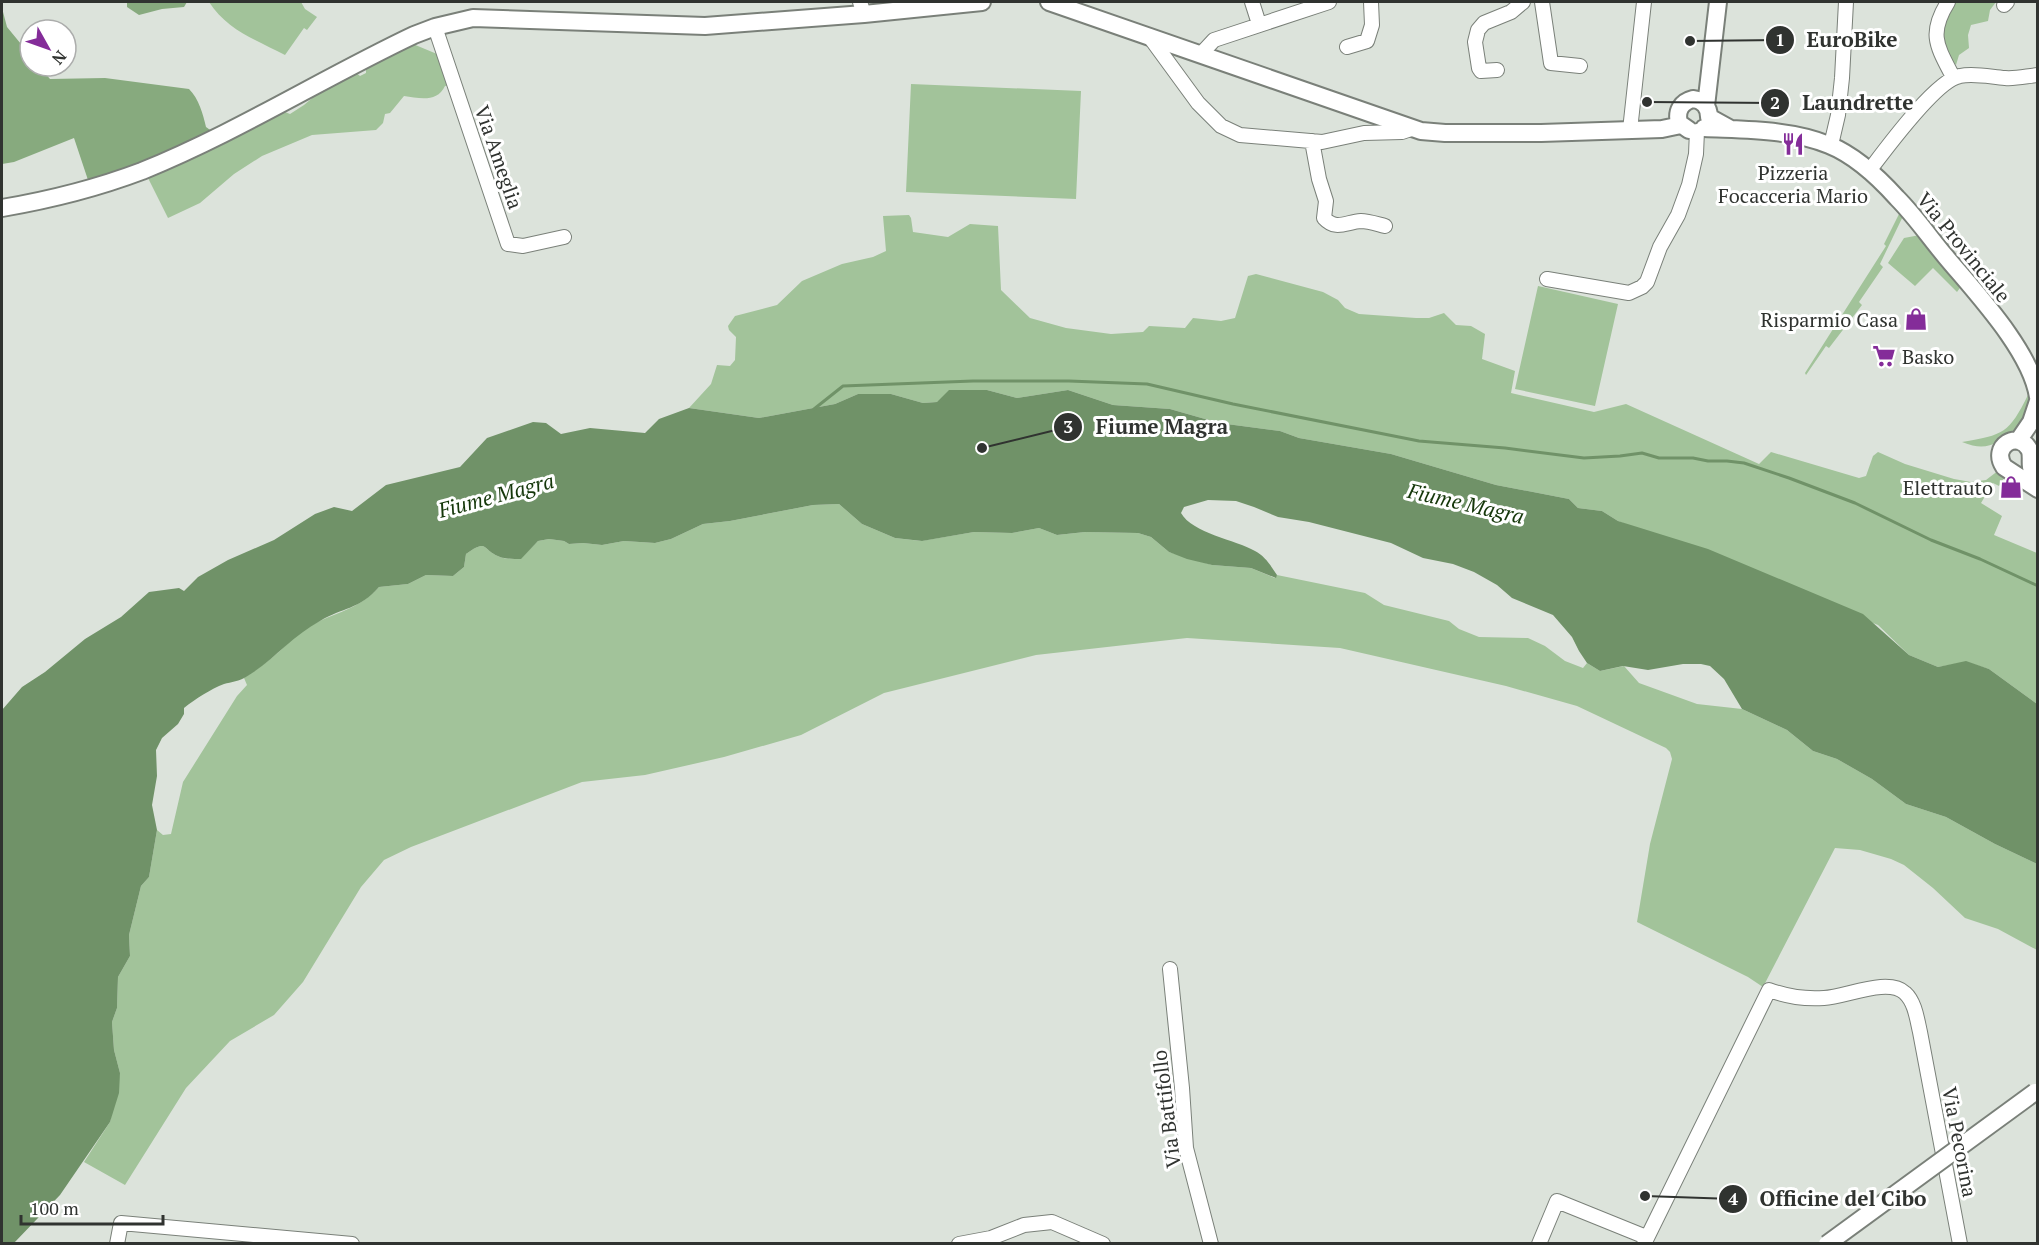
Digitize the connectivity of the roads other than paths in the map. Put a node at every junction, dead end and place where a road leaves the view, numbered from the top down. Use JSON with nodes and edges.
{"nodes":[{"id":1,"x":982,"y":2,"type":"edge"},
{"id":2,"x":1048,"y":2,"type":"edge"},
{"id":3,"x":1252,"y":2,"type":"edge"},
{"id":4,"x":1329,"y":2,"type":"edge"},
{"id":5,"x":1371,"y":2,"type":"edge"},
{"id":6,"x":1523,"y":2,"type":"edge"},
{"id":7,"x":1542,"y":2,"type":"edge"},
{"id":8,"x":1644,"y":2,"type":"edge"},
{"id":9,"x":1718,"y":2,"type":"edge"},
{"id":10,"x":1846,"y":2,"type":"edge"},
{"id":11,"x":1948,"y":2,"type":"edge"},
{"id":12,"x":862,"y":8,"type":"edge"},
{"id":13,"x":1259,"y":24,"type":"junction"},
{"id":14,"x":435,"y":27,"type":"junction"},
{"id":15,"x":1149,"y":36,"type":"junction"},
{"id":16,"x":1347,"y":47,"type":"dead end"},
{"id":17,"x":1202,"y":54,"type":"junction"},
{"id":18,"x":1580,"y":66,"type":"dead end"},
{"id":19,"x":1497,"y":70,"type":"dead end"},
{"id":20,"x":2037,"y":75,"type":"edge"},
{"id":21,"x":1953,"y":77,"type":"junction"},
{"id":22,"x":1695,"y":117,"type":"junction"},
{"id":23,"x":1411,"y":129,"type":"junction"},
{"id":24,"x":1630,"y":130,"type":"junction"},
{"id":25,"x":1312,"y":141,"type":"junction"},
{"id":26,"x":1831,"y":145,"type":"junction"},
{"id":27,"x":1869,"y":171,"type":"junction"},
{"id":28,"x":2,"y":208,"type":"edge"},
{"id":29,"x":1385,"y":226,"type":"dead end"},
{"id":30,"x":564,"y":237,"type":"dead end"},
{"id":31,"x":1547,"y":279,"type":"dead end"},
{"id":32,"x":2037,"y":399,"type":"edge"},
{"id":33,"x":2037,"y":432,"type":"edge"},
{"id":34,"x":2026,"y":451,"type":"junction"},
{"id":35,"x":2011,"y":471,"type":"junction"},
{"id":36,"x":2037,"y":487,"type":"edge"},
{"id":37,"x":1170,"y":969,"type":"dead end"},
{"id":38,"x":2037,"y":1090,"type":"edge"},
{"id":39,"x":1645,"y":1240,"type":"edge"},
{"id":40,"x":117,"y":1244,"type":"edge"},
{"id":41,"x":352,"y":1244,"type":"edge"},
{"id":42,"x":959,"y":1244,"type":"edge"},
{"id":43,"x":1103,"y":1244,"type":"edge"},
{"id":44,"x":1211,"y":1244,"type":"edge"},
{"id":45,"x":1539,"y":1244,"type":"edge"},
{"id":46,"x":1827,"y":1244,"type":"edge"},
{"id":47,"x":1960,"y":1244,"type":"edge"}],
"edges":[{"from":1,"to":12,"type":"main road"},
{"from":2,"to":15,"type":"main road"},
{"from":3,"to":13,"type":"street"},
{"from":4,"to":13,"type":"street"},
{"from":5,"to":16,"type":"street"},
{"from":6,"to":19,"type":"street"},
{"from":7,"to":18,"type":"street"},
{"from":8,"to":24,"type":"street"},
{"from":9,"to":22,"type":"main road"},
{"from":10,"to":26,"type":"street"},
{"from":11,"to":21,"type":"street"},
{"from":12,"to":14,"type":"main road"},
{"from":13,"to":17,"type":"street"},
{"from":14,"to":28,"type":"main road"},
{"from":14,"to":30,"type":"street","name":"Via Ameglia"},
{"from":15,"to":17,"type":"main road"},
{"from":15,"to":25,"type":"street"},
{"from":17,"to":23,"type":"main road"},
{"from":20,"to":21,"type":"street"},
{"from":21,"to":27,"type":"street"},
{"from":22,"to":24,"type":"main road"},
{"from":22,"to":26,"type":"main road","name":"Via Provinciale"},
{"from":22,"to":31,"type":"street"},
{"from":23,"to":24,"type":"main road"},
{"from":23,"to":25,"type":"street"},
{"from":25,"to":29,"type":"street"},
{"from":26,"to":27,"type":"main road","name":"Via Provinciale"},
{"from":27,"to":32,"type":"main road","name":"Via Provinciale"},
{"from":32,"to":34,"type":"main road","name":"Via Provinciale"},
{"from":33,"to":34,"type":"main road"},
{"from":34,"to":35,"type":"main road"},
{"from":34,"to":35,"type":"main road","name":"Via Provinciale"},
{"from":34,"to":36,"type":"main road"},
{"from":35,"to":36,"type":"main road"},
{"from":37,"to":44,"type":"street","name":"Via Battifollo"},
{"from":38,"to":46,"type":"main road","bridge":true},
{"from":39,"to":45,"type":"street"},
{"from":39,"to":47,"type":"street","name":"Via Pecorina"},
{"from":40,"to":41,"type":"street"},
{"from":42,"to":43,"type":"street"}]}
